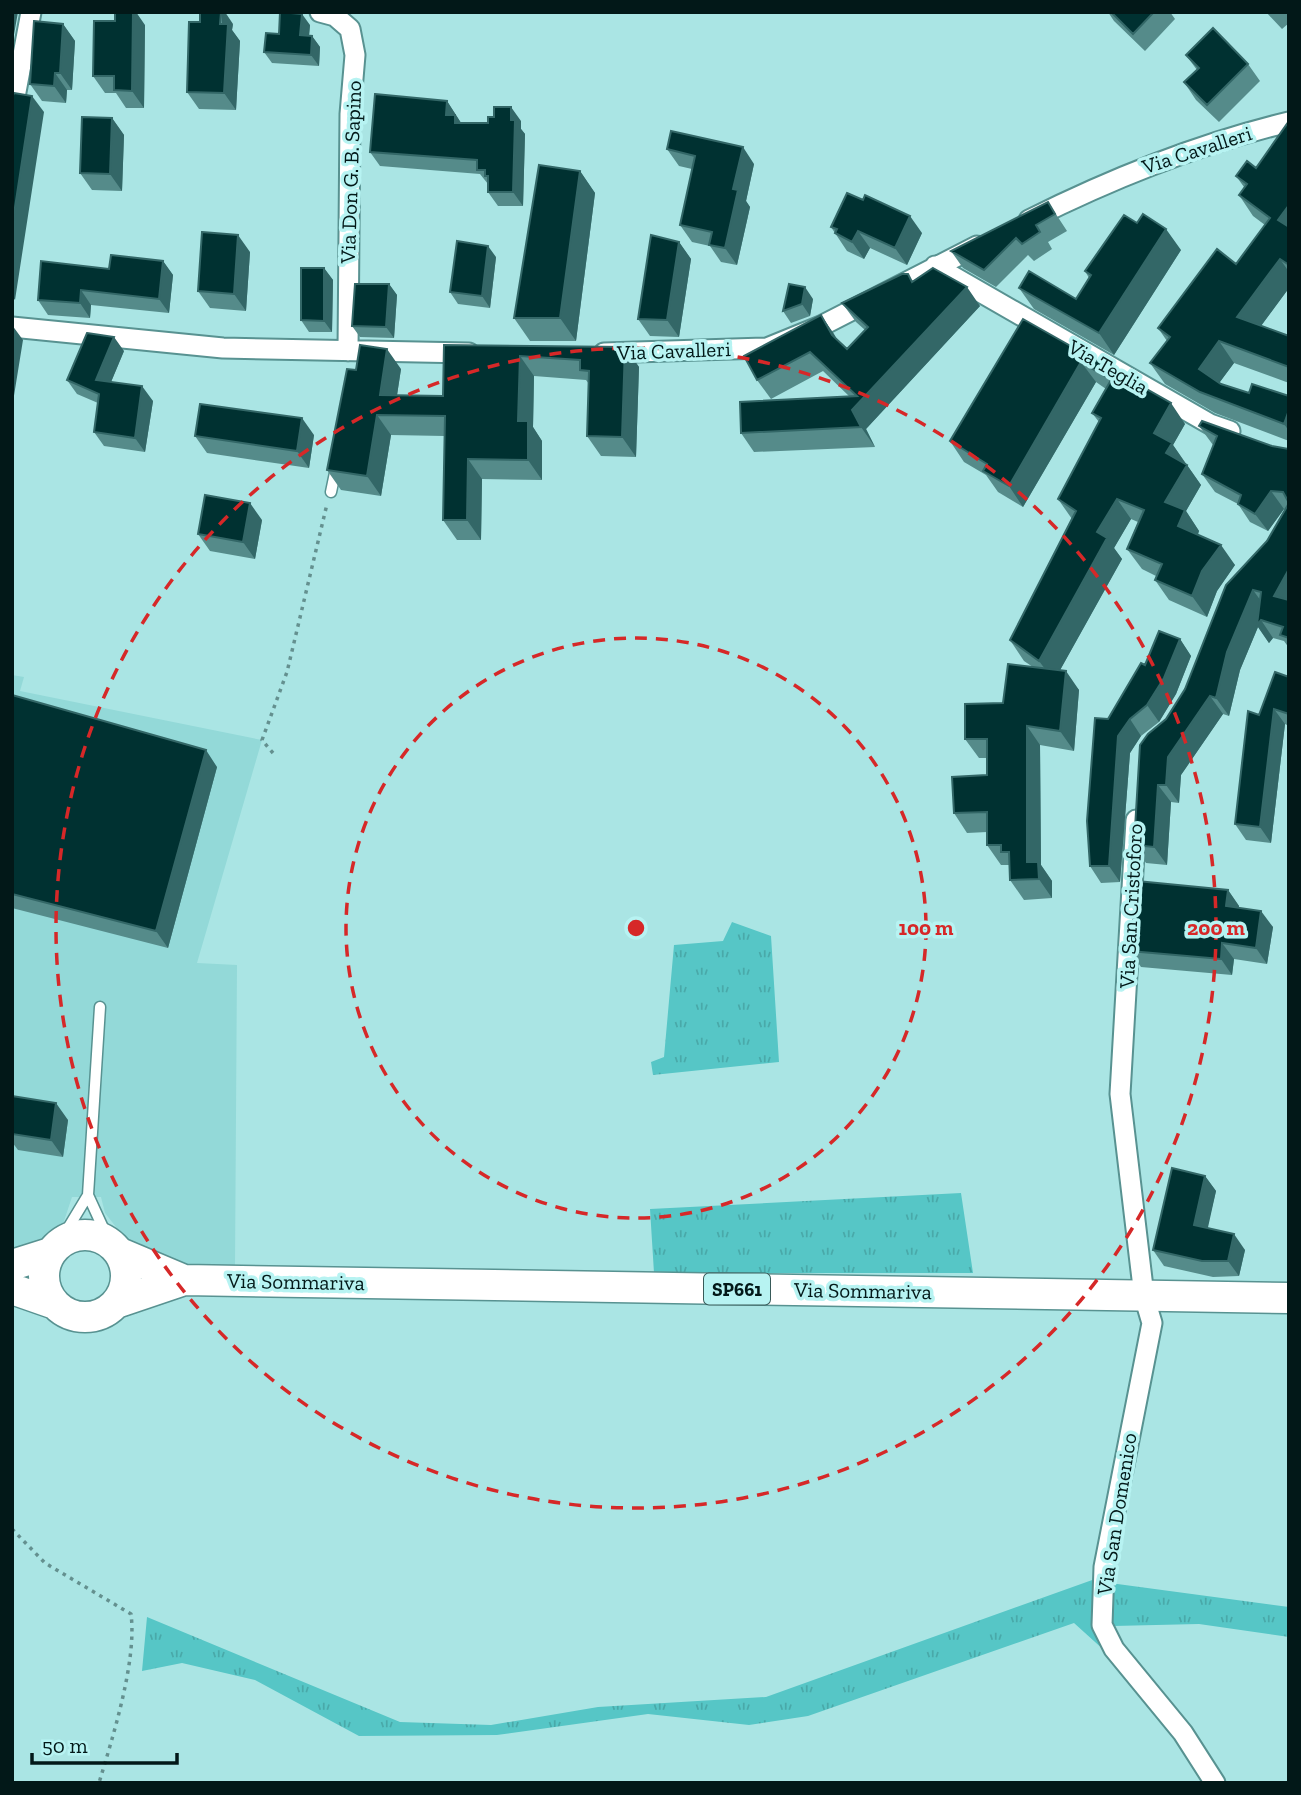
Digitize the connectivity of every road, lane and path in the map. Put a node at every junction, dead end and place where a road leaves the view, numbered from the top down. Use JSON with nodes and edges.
{"nodes":[{"id":1,"x":31,"y":12,"type":"edge"},
{"id":2,"x":320,"y":12,"type":"edge"},
{"id":3,"x":12,"y":113,"type":"edge"},
{"id":4,"x":1289,"y":122,"type":"edge"},
{"id":5,"x":935,"y":266,"type":"junction"},
{"id":6,"x":12,"y":327,"type":"edge"},
{"id":7,"x":489,"y":353,"type":"edge"},
{"id":8,"x":582,"y":353,"type":"edge"},
{"id":9,"x":356,"y":355,"type":"junction"},
{"id":10,"x":1249,"y":438,"type":"edge"},
{"id":11,"x":338,"y":460,"type":"edge"},
{"id":12,"x":331,"y":492,"type":"joint"},
{"id":13,"x":273,"y":753,"type":"dead end"},
{"id":14,"x":1137,"y":800,"type":"edge"},
{"id":15,"x":100,"y":1007,"type":"dead end"},
{"id":16,"x":88,"y":1195,"type":"junction"},
{"id":17,"x":55,"y":1248,"type":"junction"},
{"id":18,"x":115,"y":1248,"type":"junction"},
{"id":19,"x":12,"y":1265,"type":"edge"},
{"id":20,"x":184,"y":1280,"type":"junction"},
{"id":21,"x":12,"y":1289,"type":"edge"},
{"id":22,"x":1144,"y":1296,"type":"junction"},
{"id":23,"x":1289,"y":1298,"type":"edge"},
{"id":24,"x":116,"y":1303,"type":"junction"},
{"id":25,"x":55,"y":1304,"type":"junction"},
{"id":26,"x":12,"y":1530,"type":"edge"},
{"id":27,"x":99,"y":1783,"type":"edge"},
{"id":28,"x":1214,"y":1783,"type":"edge"}],
"edges":[{"from":1,"to":3,"type":"street"},
{"from":2,"to":9,"type":"street","name":"Via Don G. B. Sapino"},
{"from":4,"to":5,"type":"street","name":"Via Cavalleri"},
{"from":5,"to":8,"type":"street","name":"Via Cavalleri"},
{"from":5,"to":10,"type":"street","name":"Via Teglia"},
{"from":6,"to":9,"type":"street"},
{"from":7,"to":9,"type":"street"},
{"from":11,"to":12,"type":"lane"},
{"from":12,"to":13,"type":"path"},
{"from":14,"to":22,"type":"street","name":"Via San Cristoforo"},
{"from":15,"to":16,"type":"lane"},
{"from":16,"to":17,"type":"lane"},
{"from":16,"to":18,"type":"lane"},
{"from":17,"to":18,"type":"main road"},
{"from":17,"to":19,"type":"main road"},
{"from":17,"to":25,"type":"main road"},
{"from":18,"to":20,"type":"main road","name":"Via Sommariva","number":"SP661"},
{"from":18,"to":24,"type":"main road"},
{"from":20,"to":22,"type":"main road","name":"Via Sommariva","number":"SP661"},
{"from":20,"to":24,"type":"main road","name":"Via Sommariva","number":"SP661"},
{"from":21,"to":25,"type":"main road"},
{"from":22,"to":23,"type":"main road","name":"Via Sommariva","number":"SP661"},
{"from":22,"to":28,"type":"street","name":"Via San Domenico"},
{"from":24,"to":25,"type":"main road"},
{"from":26,"to":27,"type":"path"}]}
